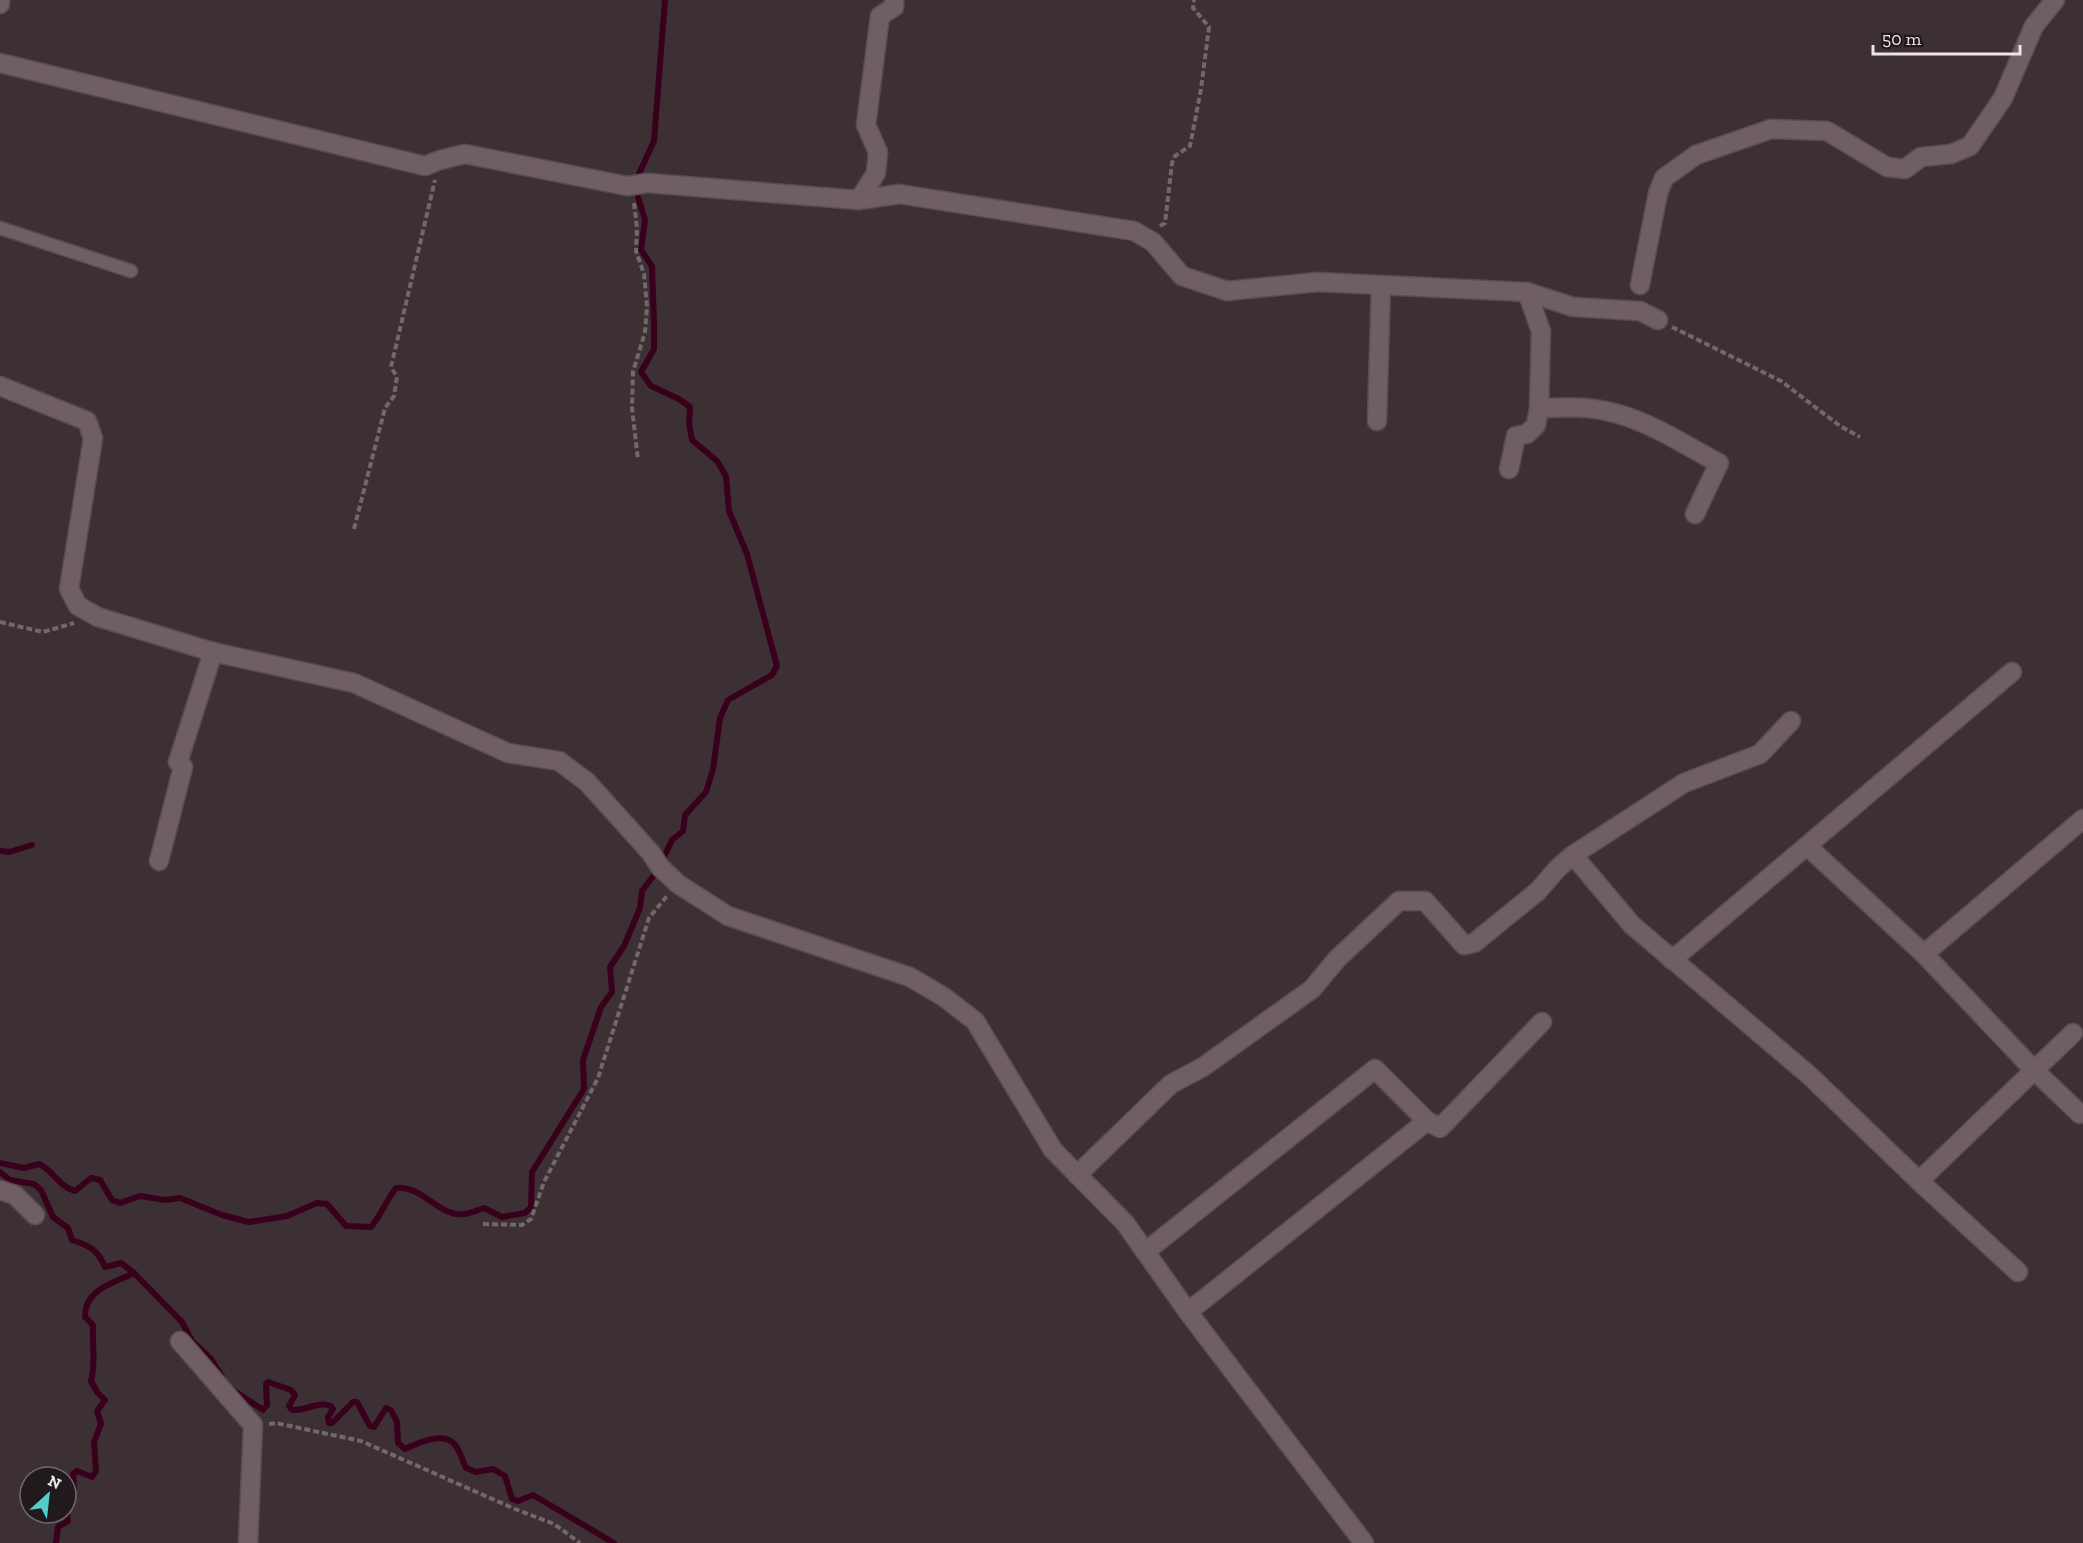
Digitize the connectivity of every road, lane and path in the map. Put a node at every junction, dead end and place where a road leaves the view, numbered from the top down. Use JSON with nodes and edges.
{"nodes":[{"id":1,"x":894,"y":0,"type":"edge"},
{"id":2,"x":1194,"y":0,"type":"edge"},
{"id":3,"x":2055,"y":0,"type":"edge"},
{"id":4,"x":0,"y":63,"type":"edge"},
{"id":5,"x":440,"y":160,"type":"junction"},
{"id":6,"x":627,"y":186,"type":"junction"},
{"id":7,"x":859,"y":200,"type":"junction"},
{"id":8,"x":0,"y":228,"type":"edge"},
{"id":9,"x":1134,"y":231,"type":"junction"},
{"id":10,"x":131,"y":271,"type":"dead end"},
{"id":11,"x":1381,"y":285,"type":"junction"},
{"id":12,"x":1640,"y":285,"type":"dead end"},
{"id":13,"x":1527,"y":292,"type":"junction"},
{"id":14,"x":1658,"y":320,"type":"joint"},
{"id":15,"x":0,"y":386,"type":"edge"},
{"id":16,"x":1539,"y":408,"type":"junction"},
{"id":17,"x":1377,"y":421,"type":"dead end"},
{"id":18,"x":1860,"y":437,"type":"dead end"},
{"id":19,"x":638,"y":460,"type":"dead end"},
{"id":20,"x":1509,"y":468,"type":"dead end"},
{"id":21,"x":1695,"y":514,"type":"dead end"},
{"id":22,"x":354,"y":529,"type":"dead end"},
{"id":23,"x":98,"y":617,"type":"junction"},
{"id":24,"x":0,"y":622,"type":"edge"},
{"id":25,"x":213,"y":652,"type":"junction"},
{"id":26,"x":2012,"y":672,"type":"dead end"},
{"id":27,"x":1791,"y":721,"type":"dead end"},
{"id":28,"x":2083,"y":819,"type":"edge"},
{"id":29,"x":1807,"y":846,"type":"junction"},
{"id":30,"x":1573,"y":855,"type":"junction"},
{"id":31,"x":159,"y":861,"type":"dead end"},
{"id":32,"x":678,"y":884,"type":"junction"},
{"id":33,"x":1924,"y":954,"type":"junction"},
{"id":34,"x":1672,"y":960,"type":"junction"},
{"id":35,"x":1542,"y":1022,"type":"dead end"},
{"id":36,"x":2073,"y":1033,"type":"dead end"},
{"id":37,"x":2034,"y":1070,"type":"junction"},
{"id":38,"x":2080,"y":1114,"type":"dead end"},
{"id":39,"x":1426,"y":1121,"type":"junction"},
{"id":40,"x":1077,"y":1175,"type":"junction"},
{"id":41,"x":1919,"y":1181,"type":"junction"},
{"id":42,"x":0,"y":1190,"type":"edge"},
{"id":43,"x":35,"y":1215,"type":"dead end"},
{"id":44,"x":483,"y":1224,"type":"dead end"},
{"id":45,"x":1145,"y":1252,"type":"junction"},
{"id":46,"x":2018,"y":1272,"type":"dead end"},
{"id":47,"x":1188,"y":1312,"type":"junction"},
{"id":48,"x":180,"y":1341,"type":"dead end"},
{"id":49,"x":253,"y":1425,"type":"junction"},
{"id":50,"x":248,"y":1543,"type":"edge"},
{"id":51,"x":580,"y":1543,"type":"edge"},
{"id":52,"x":1364,"y":1543,"type":"edge"}],
"edges":[{"from":1,"to":7,"type":"street"},
{"from":2,"to":9,"type":"path"},
{"from":3,"to":12,"type":"street"},
{"from":4,"to":5,"type":"street"},
{"from":5,"to":6,"type":"street"},
{"from":5,"to":22,"type":"path"},
{"from":6,"to":7,"type":"street"},
{"from":6,"to":19,"type":"path"},
{"from":7,"to":9,"type":"street"},
{"from":8,"to":10,"type":"lane"},
{"from":9,"to":11,"type":"street"},
{"from":11,"to":13,"type":"street"},
{"from":11,"to":17,"type":"street"},
{"from":13,"to":14,"type":"street"},
{"from":13,"to":16,"type":"street"},
{"from":14,"to":18,"type":"path"},
{"from":15,"to":23,"type":"street"},
{"from":16,"to":20,"type":"street"},
{"from":16,"to":21,"type":"street"},
{"from":23,"to":24,"type":"path"},
{"from":23,"to":25,"type":"street"},
{"from":25,"to":31,"type":"street"},
{"from":25,"to":32,"type":"street"},
{"from":26,"to":29,"type":"street"},
{"from":27,"to":30,"type":"street"},
{"from":28,"to":33,"type":"street"},
{"from":29,"to":33,"type":"street"},
{"from":29,"to":34,"type":"street"},
{"from":30,"to":34,"type":"street"},
{"from":30,"to":40,"type":"street"},
{"from":32,"to":40,"type":"street"},
{"from":32,"to":44,"type":"path"},
{"from":33,"to":37,"type":"street"},
{"from":34,"to":41,"type":"street"},
{"from":35,"to":39,"type":"street"},
{"from":36,"to":37,"type":"street"},
{"from":37,"to":38,"type":"street"},
{"from":37,"to":41,"type":"street"},
{"from":39,"to":45,"type":"street"},
{"from":39,"to":47,"type":"street"},
{"from":40,"to":45,"type":"street"},
{"from":41,"to":46,"type":"street"},
{"from":42,"to":43,"type":"street"},
{"from":45,"to":47,"type":"street"},
{"from":47,"to":52,"type":"street"},
{"from":48,"to":49,"type":"street"},
{"from":49,"to":50,"type":"street"},
{"from":49,"to":51,"type":"path"}]}
